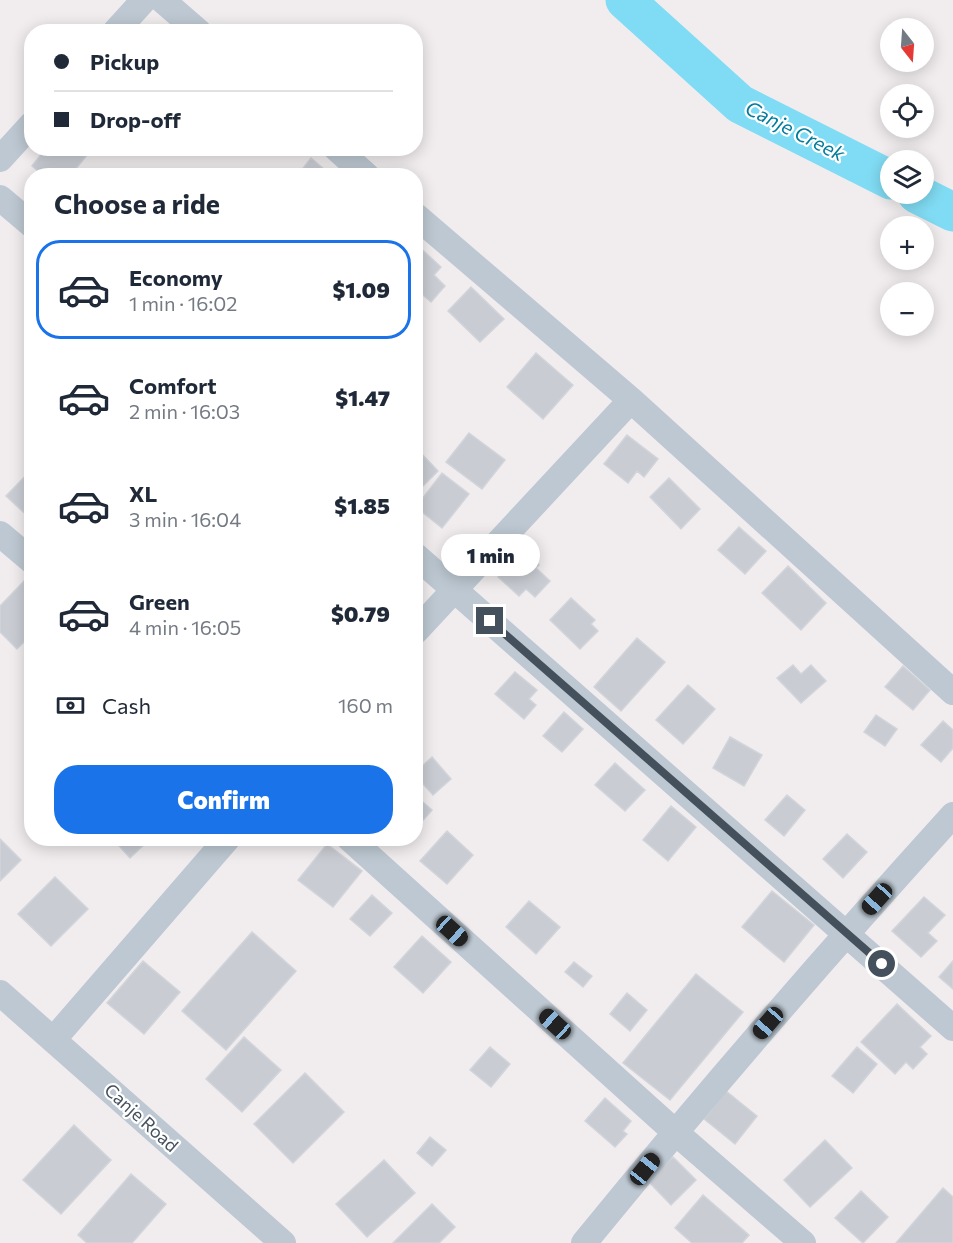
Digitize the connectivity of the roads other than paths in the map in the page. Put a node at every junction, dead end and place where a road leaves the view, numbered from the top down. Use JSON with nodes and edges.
{"nodes":[{"id":1,"x":144,"y":0,"type":"edge"},
{"id":2,"x":162,"y":0,"type":"edge"},
{"id":3,"x":122,"y":24,"type":"edge"},
{"id":4,"x":189,"y":24,"type":"edge"},
{"id":5,"x":24,"y":133,"type":"edge"},
{"id":6,"x":345,"y":156,"type":"edge"},
{"id":7,"x":0,"y":159,"type":"edge"},
{"id":8,"x":359,"y":168,"type":"edge"},
{"id":9,"x":0,"y":198,"type":"edge"},
{"id":10,"x":24,"y":218,"type":"edge"},
{"id":11,"x":423,"y":222,"type":"edge"},
{"id":12,"x":631,"y":400,"type":"junction"},
{"id":13,"x":0,"y":534,"type":"edge"},
{"id":14,"x":24,"y":554,"type":"edge"},
{"id":15,"x":423,"y":562,"type":"edge"},
{"id":16,"x":454,"y":590,"type":"junction"},
{"id":17,"x":423,"y":623,"type":"edge"},
{"id":18,"x":953,"y":692,"type":"edge"},
{"id":19,"x":953,"y":815,"type":"edge"},
{"id":20,"x":221,"y":846,"type":"edge"},
{"id":21,"x":358,"y":846,"type":"edge"},
{"id":22,"x":846,"y":933,"type":"junction"},
{"id":23,"x":0,"y":993,"type":"edge"},
{"id":24,"x":953,"y":1028,"type":"edge"},
{"id":25,"x":53,"y":1040,"type":"junction"},
{"id":26,"x":675,"y":1132,"type":"junction"},
{"id":27,"x":283,"y":1243,"type":"edge"},
{"id":28,"x":584,"y":1243,"type":"edge"},
{"id":29,"x":803,"y":1243,"type":"edge"}],
"edges":[{"from":1,"to":3,"type":"street"},
{"from":2,"to":4,"type":"street"},
{"from":5,"to":7,"type":"street"},
{"from":6,"to":8,"type":"street"},
{"from":9,"to":10,"type":"street"},
{"from":11,"to":12,"type":"street"},
{"from":12,"to":16,"type":"street"},
{"from":12,"to":18,"type":"street"},
{"from":13,"to":14,"type":"street"},
{"from":15,"to":16,"type":"street"},
{"from":16,"to":17,"type":"street"},
{"from":16,"to":22,"type":"street"},
{"from":19,"to":22,"type":"street"},
{"from":20,"to":25,"type":"street"},
{"from":21,"to":26,"type":"street"},
{"from":22,"to":24,"type":"street"},
{"from":22,"to":26,"type":"street"},
{"from":23,"to":25,"type":"street","name":"Canje Road"},
{"from":25,"to":27,"type":"street","name":"Canje Road"},
{"from":26,"to":28,"type":"street"},
{"from":26,"to":29,"type":"street"}]}
